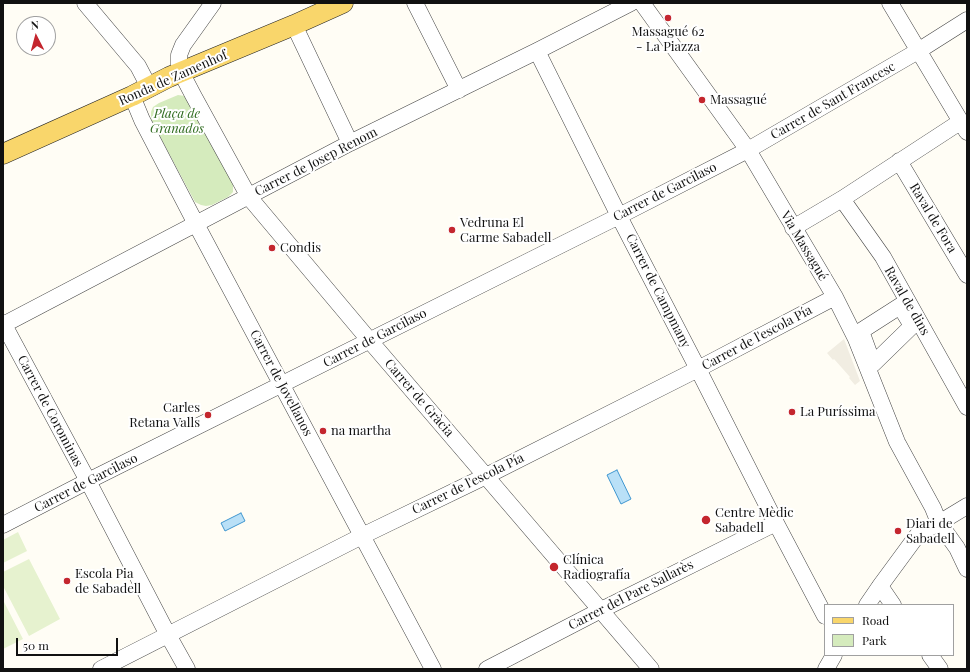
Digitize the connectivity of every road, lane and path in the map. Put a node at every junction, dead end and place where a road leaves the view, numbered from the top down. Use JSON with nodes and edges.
{"nodes":[{"id":1,"x":85,"y":3,"type":"edge"},
{"id":2,"x":213,"y":3,"type":"edge"},
{"id":3,"x":343,"y":3,"type":"edge"},
{"id":4,"x":415,"y":3,"type":"edge"},
{"id":5,"x":631,"y":3,"type":"edge"},
{"id":6,"x":642,"y":3,"type":"edge"},
{"id":7,"x":890,"y":3,"type":"edge"},
{"id":8,"x":967,"y":20,"type":"edge"},
{"id":9,"x":294,"y":25,"type":"junction"},
{"id":10,"x":538,"y":51,"type":"junction"},
{"id":11,"x":918,"y":51,"type":"junction"},
{"id":12,"x":181,"y":72,"type":"junction"},
{"id":13,"x":459,"y":90,"type":"junction"},
{"id":14,"x":140,"y":91,"type":"junction"},
{"id":15,"x":964,"y":127,"type":"edge"},
{"id":16,"x":350,"y":143,"type":"junction"},
{"id":17,"x":748,"y":150,"type":"junction"},
{"id":18,"x":3,"y":154,"type":"edge"},
{"id":19,"x":900,"y":161,"type":"junction"},
{"id":20,"x":249,"y":197,"type":"junction"},
{"id":21,"x":842,"y":198,"type":"junction"},
{"id":22,"x":619,"y":216,"type":"junction"},
{"id":23,"x":196,"y":224,"type":"junction"},
{"id":24,"x":793,"y":228,"type":"junction"},
{"id":25,"x":967,"y":275,"type":"edge"},
{"id":26,"x":835,"y":298,"type":"junction"},
{"id":27,"x":3,"y":324,"type":"edge"},
{"id":28,"x":370,"y":341,"type":"junction"},
{"id":29,"x":698,"y":369,"type":"junction"},
{"id":30,"x":282,"y":385,"type":"junction"},
{"id":31,"x":967,"y":407,"type":"edge"},
{"id":32,"x":486,"y":476,"type":"junction"},
{"id":33,"x":88,"y":481,"type":"junction"},
{"id":34,"x":967,"y":506,"type":"edge"},
{"id":35,"x":776,"y":523,"type":"junction"},
{"id":36,"x":939,"y":524,"type":"junction"},
{"id":37,"x":3,"y":525,"type":"edge"},
{"id":38,"x":362,"y":536,"type":"junction"},
{"id":39,"x":967,"y":569,"type":"edge"},
{"id":40,"x":880,"y":586,"type":"junction"},
{"id":41,"x":868,"y":604,"type":"edge"},
{"id":42,"x":892,"y":604,"type":"edge"},
{"id":43,"x":601,"y":610,"type":"junction"},
{"id":44,"x":824,"y":614,"type":"edge"},
{"id":45,"x":168,"y":635,"type":"junction"},
{"id":46,"x":833,"y":656,"type":"edge"},
{"id":47,"x":931,"y":656,"type":"edge"},
{"id":48,"x":101,"y":669,"type":"edge"},
{"id":49,"x":186,"y":669,"type":"edge"},
{"id":50,"x":433,"y":669,"type":"edge"},
{"id":51,"x":487,"y":669,"type":"edge"},
{"id":52,"x":651,"y":669,"type":"edge"},
{"id":53,"x":826,"y":669,"type":"edge"},
{"id":54,"x":940,"y":669,"type":"edge"}],
"edges":[{"from":1,"to":14,"type":"street","name":"Carrer de Jovellanos"},
{"from":2,"to":12,"type":"street"},
{"from":3,"to":9,"type":"main road","name":"Ronda de Zamenhof"},
{"from":4,"to":13,"type":"street"},
{"from":5,"to":10,"type":"street","name":"Carrer de Josep Renom"},
{"from":6,"to":17,"type":"street","name":"Via Massagué"},
{"from":7,"to":11,"type":"street"},
{"from":8,"to":11,"type":"street","name":"Carrer de Sant Francesc"},
{"from":9,"to":12,"type":"main road","name":"Ronda de Zamenhof"},
{"from":9,"to":16,"type":"street"},
{"from":10,"to":13,"type":"street","name":"Carrer de Josep Renom"},
{"from":10,"to":22,"type":"street","name":"Carrer de Campmany"},
{"from":11,"to":15,"type":"street"},
{"from":11,"to":17,"type":"street","name":"Carrer de Sant Francesc"},
{"from":12,"to":14,"type":"main road","name":"Ronda de Zamenhof"},
{"from":12,"to":20,"type":"street","name":"Carrer de Gràcia"},
{"from":13,"to":16,"type":"street","name":"Carrer de Josep Renom"},
{"from":14,"to":18,"type":"main road","name":"Ronda de Zamenhof"},
{"from":14,"to":23,"type":"street","name":"Carrer de Jovellanos"},
{"from":15,"to":19,"type":"street"},
{"from":16,"to":20,"type":"street","name":"Carrer de Josep Renom"},
{"from":17,"to":22,"type":"street","name":"Carrer de Garcilaso"},
{"from":17,"to":24,"type":"street","name":"Via Massagué"},
{"from":19,"to":21,"type":"street"},
{"from":19,"to":25,"type":"street","name":"Raval de Fora"},
{"from":20,"to":23,"type":"street","name":"Carrer de Josep Renom"},
{"from":20,"to":28,"type":"street","name":"Carrer de Gràcia"},
{"from":21,"to":24,"type":"street"},
{"from":21,"to":31,"type":"street","name":"Raval de dins"},
{"from":22,"to":28,"type":"street","name":"Carrer de Garcilaso"},
{"from":22,"to":29,"type":"street","name":"Carrer de Campmany"},
{"from":23,"to":27,"type":"street","name":"Carrer de Josep Renom"},
{"from":23,"to":30,"type":"street","name":"Carrer de Jovellanos"},
{"from":24,"to":26,"type":"street","name":"Via Massagué"},
{"from":26,"to":29,"type":"street","name":"Carrer de l'escola Pía"},
{"from":26,"to":36,"type":"street","name":"Via Massagué"},
{"from":27,"to":33,"type":"street","name":"Carrer de Corominas"},
{"from":28,"to":30,"type":"street","name":"Carrer de Garcilaso"},
{"from":28,"to":32,"type":"street","name":"Carrer de Gràcia"},
{"from":29,"to":32,"type":"street","name":"Carrer de l'escola Pía"},
{"from":29,"to":35,"type":"street","name":"Carrer de Campmany"},
{"from":30,"to":33,"type":"street","name":"Carrer de Garcilaso"},
{"from":30,"to":38,"type":"street","name":"Carrer de Jovellanos"},
{"from":32,"to":38,"type":"street","name":"Carrer de l'escola Pía"},
{"from":32,"to":43,"type":"street","name":"Carrer de Gràcia"},
{"from":33,"to":37,"type":"street","name":"Carrer de Garcilaso"},
{"from":33,"to":45,"type":"street","name":"Carrer de Corominas"},
{"from":34,"to":36,"type":"street"},
{"from":35,"to":43,"type":"street","name":"Carrer del Pare Sallarès"},
{"from":35,"to":44,"type":"street","name":"Carrer de Campmany"},
{"from":36,"to":39,"type":"street","name":"Via Massagué"},
{"from":36,"to":40,"type":"street"},
{"from":38,"to":45,"type":"street","name":"Carrer de l'escola Pía"},
{"from":38,"to":50,"type":"street","name":"Carrer de Jovellanos"},
{"from":40,"to":41,"type":"street"},
{"from":40,"to":42,"type":"street"},
{"from":43,"to":51,"type":"street","name":"Carrer del Pare Sallarès"},
{"from":43,"to":52,"type":"street","name":"Carrer de Gràcia"},
{"from":45,"to":48,"type":"street","name":"Carrer de l'escola Pía"},
{"from":45,"to":49,"type":"street","name":"Carrer de Corominas"},
{"from":46,"to":53,"type":"street"},
{"from":47,"to":54,"type":"street"}]}
